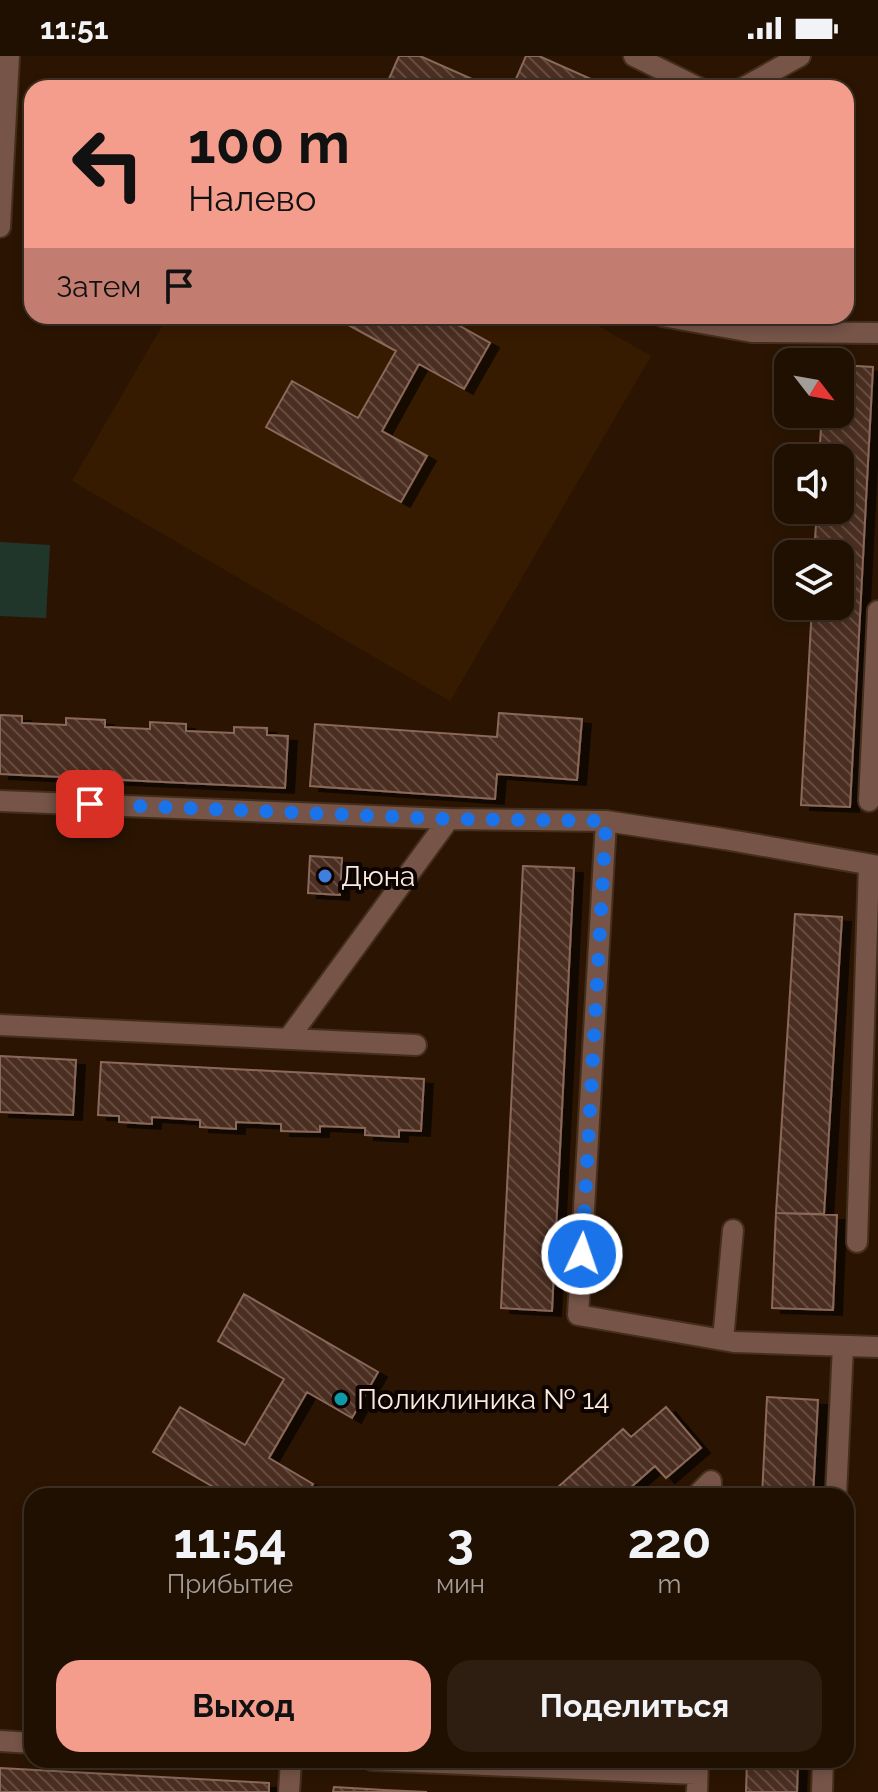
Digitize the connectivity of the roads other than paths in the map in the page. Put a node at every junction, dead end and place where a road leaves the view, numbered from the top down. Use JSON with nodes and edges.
{"nodes":[{"id":1,"x":9,"y":56,"type":"edge"},
{"id":2,"x":634,"y":56,"type":"edge"},
{"id":3,"x":800,"y":56,"type":"edge"},
{"id":4,"x":683,"y":80,"type":"edge"},
{"id":5,"x":757,"y":80,"type":"edge"},
{"id":6,"x":0,"y":227,"type":"edge"},
{"id":7,"x":708,"y":324,"type":"edge"},
{"id":8,"x":878,"y":333,"type":"edge"},
{"id":9,"x":878,"y":611,"type":"edge"},
{"id":10,"x":0,"y":801,"type":"edge"},
{"id":11,"x":869,"y":801,"type":"dead end"},
{"id":12,"x":449,"y":819,"type":"junction"},
{"id":13,"x":606,"y":821,"type":"junction"},
{"id":14,"x":874,"y":865,"type":"edge"},
{"id":15,"x":0,"y":1025,"type":"edge"},
{"id":16,"x":288,"y":1039,"type":"junction"},
{"id":17,"x":416,"y":1045,"type":"dead end"},
{"id":18,"x":733,"y":1230,"type":"dead end"},
{"id":19,"x":857,"y":1242,"type":"dead end"},
{"id":20,"x":723,"y":1340,"type":"junction"},
{"id":21,"x":843,"y":1346,"type":"junction"},
{"id":22,"x":878,"y":1347,"type":"edge"},
{"id":23,"x":836,"y":1488,"type":"edge"},
{"id":24,"x":0,"y":1741,"type":"edge"},
{"id":25,"x":24,"y":1742,"type":"edge"},
{"id":26,"x":290,"y":1768,"type":"edge"},
{"id":27,"x":545,"y":1768,"type":"edge"},
{"id":28,"x":823,"y":1768,"type":"edge"},
{"id":29,"x":697,"y":1775,"type":"edge"},
{"id":30,"x":289,"y":1792,"type":"edge"},
{"id":31,"x":822,"y":1792,"type":"edge"}],
"edges":[{"from":1,"to":6,"type":"lane"},
{"from":2,"to":4,"type":"lane"},
{"from":3,"to":5,"type":"lane"},
{"from":7,"to":8,"type":"lane"},
{"from":9,"to":11,"type":"lane"},
{"from":10,"to":12,"type":"lane"},
{"from":12,"to":13,"type":"lane"},
{"from":12,"to":16,"type":"lane"},
{"from":13,"to":14,"type":"lane"},
{"from":13,"to":20,"type":"lane"},
{"from":14,"to":19,"type":"lane"},
{"from":15,"to":16,"type":"lane"},
{"from":16,"to":17,"type":"lane"},
{"from":18,"to":20,"type":"lane"},
{"from":20,"to":21,"type":"lane"},
{"from":21,"to":22,"type":"lane"},
{"from":21,"to":23,"type":"lane"},
{"from":24,"to":25,"type":"lane"},
{"from":26,"to":30,"type":"lane"},
{"from":27,"to":29,"type":"lane"},
{"from":28,"to":31,"type":"lane"}]}
